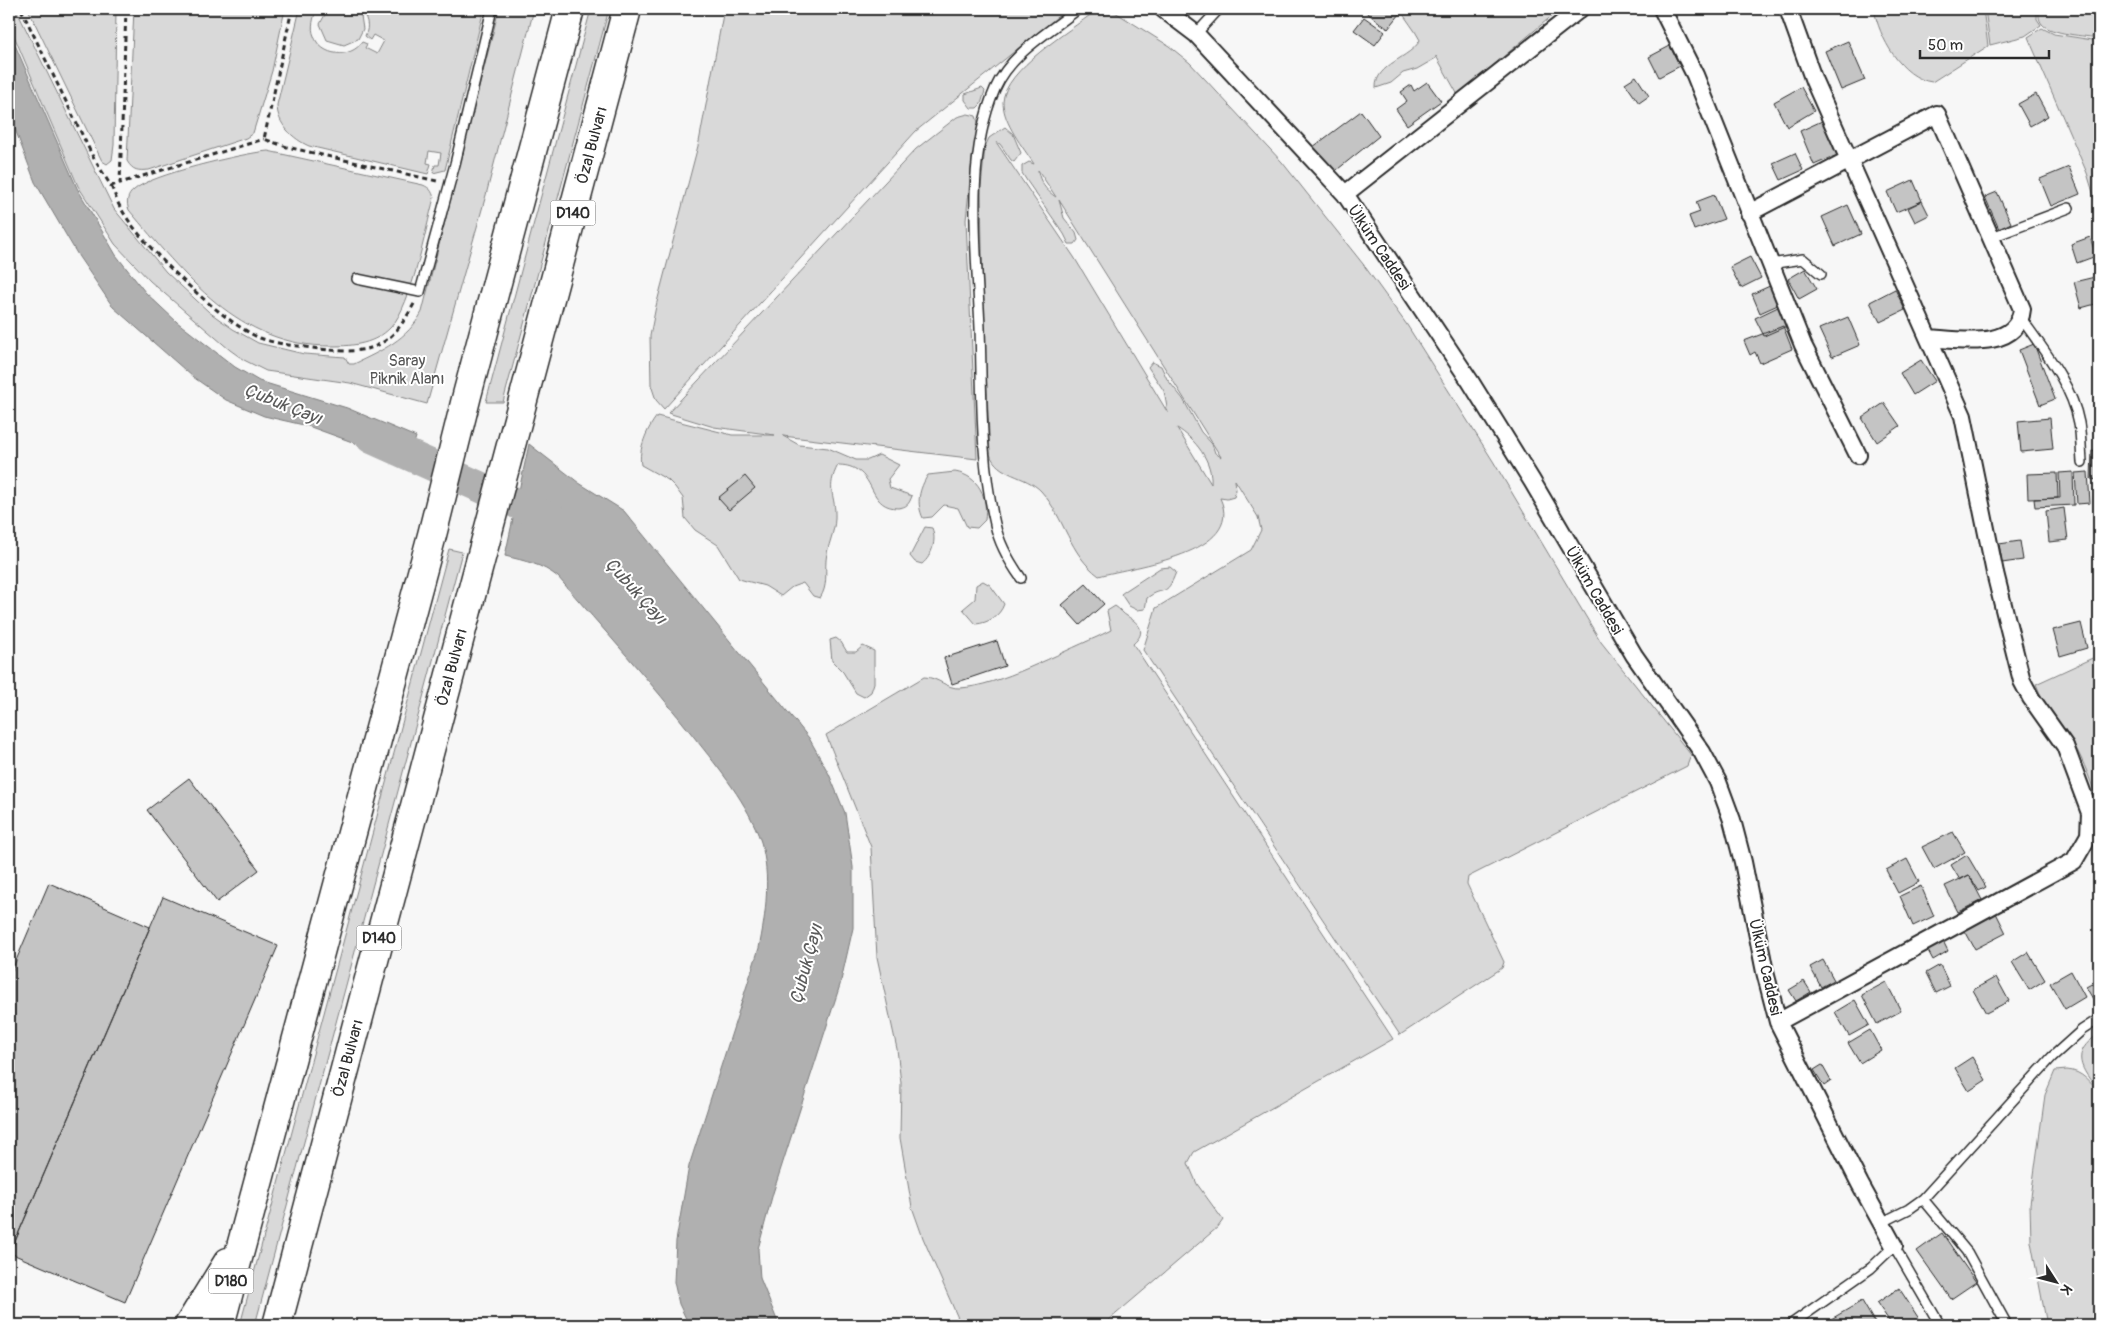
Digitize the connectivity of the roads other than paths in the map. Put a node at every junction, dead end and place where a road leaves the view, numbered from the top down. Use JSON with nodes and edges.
{"nodes":[{"id":1,"x":492,"y":9,"type":"edge"},
{"id":2,"x":570,"y":9,"type":"edge"},
{"id":3,"x":627,"y":9,"type":"edge"},
{"id":4,"x":1078,"y":9,"type":"edge"},
{"id":5,"x":1163,"y":9,"type":"edge"},
{"id":6,"x":1219,"y":9,"type":"edge"},
{"id":7,"x":1580,"y":9,"type":"edge"},
{"id":8,"x":1662,"y":9,"type":"edge"},
{"id":9,"x":1788,"y":9,"type":"edge"},
{"id":10,"x":1196,"y":34,"type":"junction"},
{"id":11,"x":1850,"y":161,"type":"junction"},
{"id":12,"x":1345,"y":194,"type":"junction"},
{"id":13,"x":2068,"y":208,"type":"dead end"},
{"id":14,"x":1749,"y":213,"type":"junction"},
{"id":15,"x":1992,"y":237,"type":"junction"},
{"id":16,"x":1770,"y":264,"type":"junction"},
{"id":17,"x":1822,"y":274,"type":"dead end"},
{"id":18,"x":357,"y":278,"type":"dead end"},
{"id":19,"x":2022,"y":318,"type":"junction"},
{"id":20,"x":1930,"y":338,"type":"junction"},
{"id":21,"x":1858,"y":455,"type":"dead end"},
{"id":22,"x":2082,"y":462,"type":"dead end"},
{"id":23,"x":1021,"y":578,"type":"dead end"},
{"id":24,"x":2099,"y":1019,"type":"edge"},
{"id":25,"x":1778,"y":1022,"type":"junction"},
{"id":26,"x":1923,"y":1199,"type":"junction"},
{"id":27,"x":1882,"y":1222,"type":"junction"},
{"id":28,"x":243,"y":1237,"type":"junction"},
{"id":29,"x":1894,"y":1246,"type":"junction"},
{"id":30,"x":280,"y":1320,"type":"edge"},
{"id":31,"x":189,"y":1325,"type":"edge"},
{"id":32,"x":220,"y":1325,"type":"edge"},
{"id":33,"x":1790,"y":1325,"type":"edge"},
{"id":34,"x":1940,"y":1325,"type":"edge"},
{"id":35,"x":2007,"y":1325,"type":"edge"}],
"edges":[{"from":1,"to":18,"type":"lane"},
{"from":2,"to":28,"type":"highway"},
{"from":3,"to":30,"type":"highway","name":"Özal Bulvarı","number":"D140"},
{"from":4,"to":23,"type":"lane"},
{"from":5,"to":10,"type":"street","name":"Ülküm Caddesi"},
{"from":6,"to":10,"type":"lane"},
{"from":7,"to":12,"type":"street"},
{"from":8,"to":14,"type":"street"},
{"from":9,"to":11,"type":"street"},
{"from":10,"to":12,"type":"street","name":"Ülküm Caddesi"},
{"from":11,"to":14,"type":"street"},
{"from":11,"to":15,"type":"street"},
{"from":11,"to":20,"type":"street"},
{"from":12,"to":25,"type":"street","name":"Ülküm Caddesi"},
{"from":13,"to":15,"type":"lane"},
{"from":14,"to":16,"type":"street"},
{"from":15,"to":19,"type":"street"},
{"from":16,"to":17,"type":"lane"},
{"from":16,"to":21,"type":"street"},
{"from":19,"to":20,"type":"street"},
{"from":19,"to":22,"type":"lane"},
{"from":20,"to":25,"type":"street"},
{"from":24,"to":26,"type":"lane"},
{"from":25,"to":27,"type":"street","name":"Ülküm Caddesi"},
{"from":26,"to":27,"type":"lane"},
{"from":26,"to":35,"type":"lane"},
{"from":27,"to":29,"type":"street","name":"Ülküm Caddesi"},
{"from":28,"to":31,"type":"highway"},
{"from":28,"to":32,"type":"highway","number":"D180"},
{"from":29,"to":33,"type":"lane"},
{"from":29,"to":34,"type":"lane"}]}
